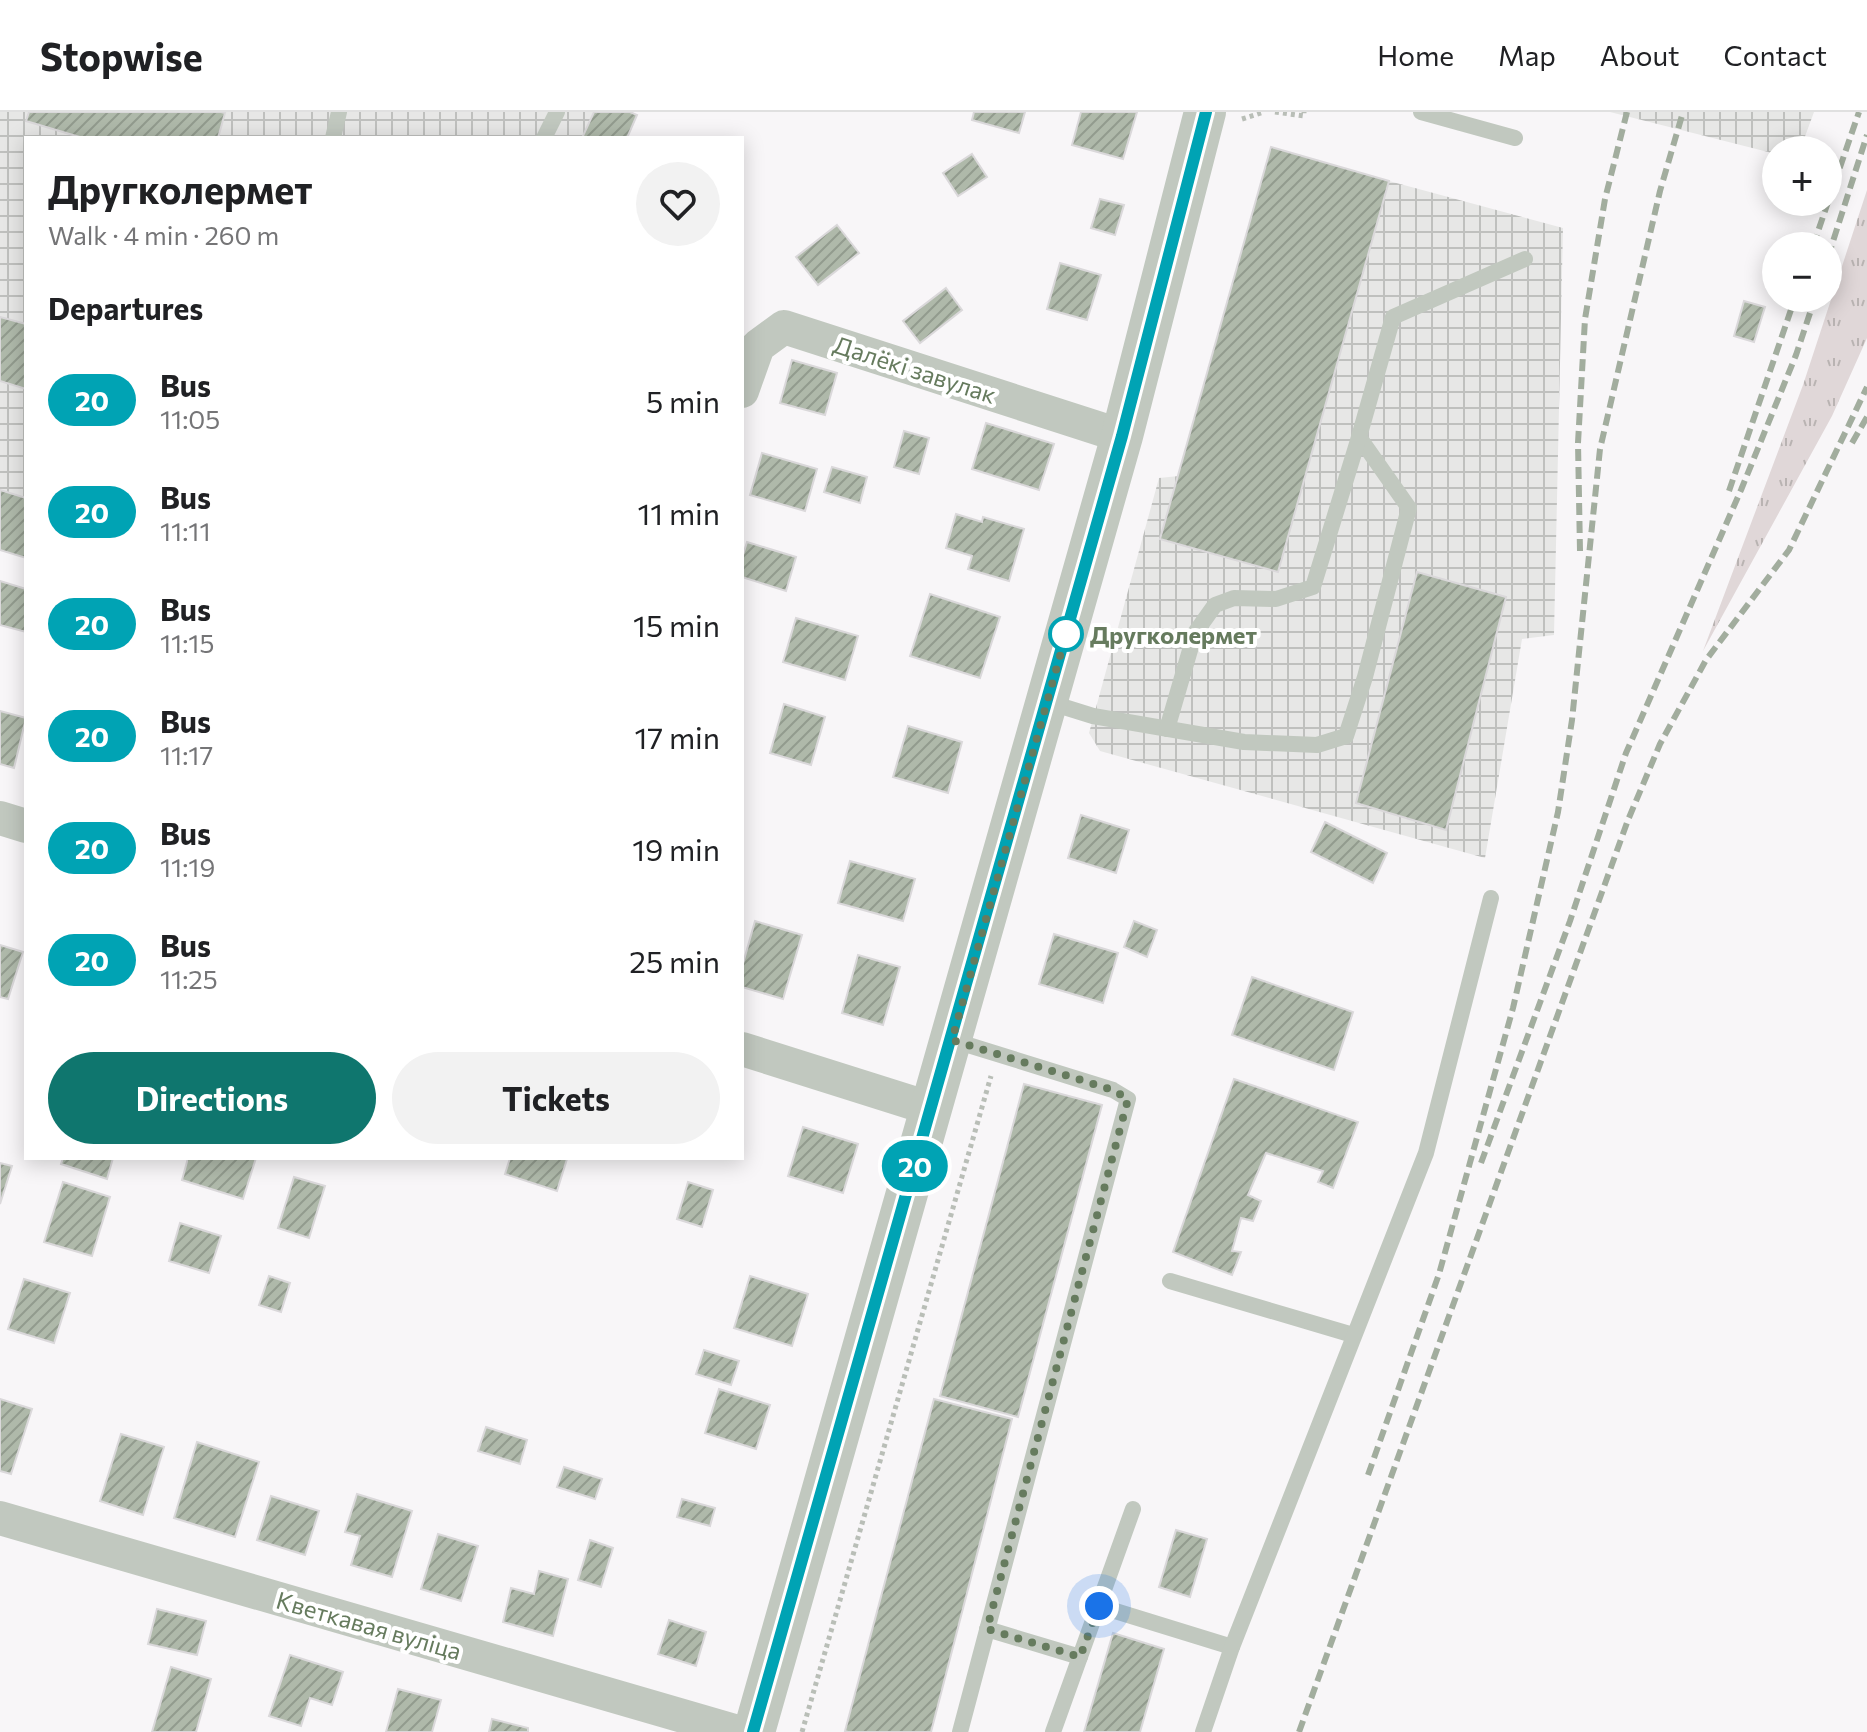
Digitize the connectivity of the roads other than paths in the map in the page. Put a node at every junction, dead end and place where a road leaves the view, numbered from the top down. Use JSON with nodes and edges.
{"nodes":[{"id":1,"x":339,"y":112,"type":"edge"},
{"id":2,"x":557,"y":112,"type":"edge"},
{"id":3,"x":1205,"y":112,"type":"edge"},
{"id":4,"x":1421,"y":112,"type":"edge"},
{"id":5,"x":333,"y":136,"type":"edge"},
{"id":6,"x":545,"y":136,"type":"edge"},
{"id":7,"x":1515,"y":138,"type":"dead end"},
{"id":8,"x":1525,"y":259,"type":"dead end"},
{"id":9,"x":744,"y":385,"type":"edge"},
{"id":10,"x":1122,"y":436,"type":"junction"},
{"id":11,"x":1359,"y":437,"type":"junction"},
{"id":12,"x":1047,"y":702,"type":"junction"},
{"id":13,"x":1167,"y":729,"type":"junction"},
{"id":14,"x":0,"y":818,"type":"edge"},
{"id":15,"x":24,"y":825,"type":"edge"},
{"id":16,"x":1491,"y":898,"type":"dead end"},
{"id":17,"x":952,"y":1040,"type":"junction"},
{"id":18,"x":744,"y":1050,"type":"edge"},
{"id":19,"x":932,"y":1109,"type":"junction"},
{"id":20,"x":1170,"y":1281,"type":"dead end"},
{"id":21,"x":1353,"y":1335,"type":"junction"},
{"id":22,"x":1133,"y":1509,"type":"dead end"},
{"id":23,"x":0,"y":1518,"type":"edge"},
{"id":24,"x":1099,"y":1606,"type":"junction"},
{"id":25,"x":987,"y":1629,"type":"junction"},
{"id":26,"x":1232,"y":1647,"type":"junction"},
{"id":27,"x":1080,"y":1657,"type":"junction"},
{"id":28,"x":738,"y":1732,"type":"edge"},
{"id":29,"x":754,"y":1732,"type":"edge"},
{"id":30,"x":960,"y":1732,"type":"edge"},
{"id":31,"x":1053,"y":1732,"type":"edge"},
{"id":32,"x":1203,"y":1732,"type":"edge"}],
"edges":[{"from":1,"to":5,"type":"lane"},
{"from":2,"to":6,"type":"lane"},
{"from":3,"to":10,"type":"street"},
{"from":4,"to":7,"type":"lane"},
{"from":8,"to":11,"type":"lane"},
{"from":9,"to":10,"type":"street","name":"Далёкі завулак"},
{"from":10,"to":12,"type":"street"},
{"from":11,"to":13,"type":"lane"},
{"from":11,"to":13,"type":"lane"},
{"from":12,"to":13,"type":"lane"},
{"from":12,"to":17,"type":"street"},
{"from":14,"to":15,"type":"street"},
{"from":16,"to":21,"type":"lane"},
{"from":17,"to":19,"type":"street"},
{"from":17,"to":25,"type":"lane"},
{"from":18,"to":19,"type":"street"},
{"from":19,"to":29,"type":"street"},
{"from":20,"to":21,"type":"lane"},
{"from":21,"to":26,"type":"lane"},
{"from":22,"to":24,"type":"lane"},
{"from":23,"to":28,"type":"street","name":"Кветкавая вуліца"},
{"from":24,"to":26,"type":"lane"},
{"from":24,"to":27,"type":"lane"},
{"from":25,"to":27,"type":"lane"},
{"from":25,"to":30,"type":"lane"},
{"from":26,"to":32,"type":"lane"},
{"from":27,"to":31,"type":"lane"}]}
